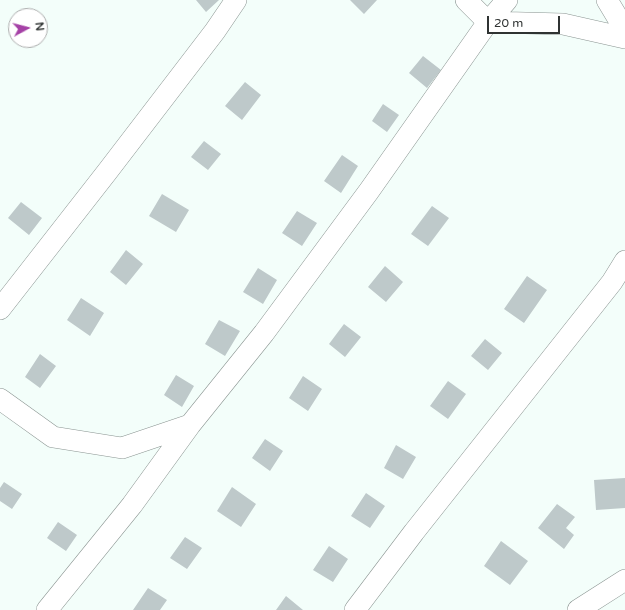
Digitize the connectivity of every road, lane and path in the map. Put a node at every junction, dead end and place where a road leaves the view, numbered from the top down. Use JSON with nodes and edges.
{"nodes":[{"id":1,"x":236,"y":0,"type":"edge"},
{"id":2,"x":466,"y":0,"type":"edge"},
{"id":3,"x":508,"y":0,"type":"edge"},
{"id":4,"x":607,"y":0,"type":"edge"},
{"id":5,"x":488,"y":22,"type":"junction"},
{"id":6,"x":625,"y":30,"type":"edge"},
{"id":7,"x":625,"y":38,"type":"edge"},
{"id":8,"x":625,"y":261,"type":"edge"},
{"id":9,"x":0,"y":308,"type":"edge"},
{"id":10,"x":0,"y":399,"type":"edge"},
{"id":11,"x":190,"y":425,"type":"junction"},
{"id":12,"x":625,"y":580,"type":"edge"},
{"id":13,"x":47,"y":610,"type":"edge"},
{"id":14,"x":355,"y":610,"type":"edge"},
{"id":15,"x":578,"y":610,"type":"edge"}],
"edges":[{"from":1,"to":9,"type":"street"},
{"from":2,"to":5,"type":"street"},
{"from":3,"to":5,"type":"street"},
{"from":4,"to":6,"type":"street"},
{"from":5,"to":7,"type":"street"},
{"from":5,"to":11,"type":"street"},
{"from":8,"to":14,"type":"street"},
{"from":10,"to":11,"type":"street"},
{"from":11,"to":13,"type":"street"},
{"from":12,"to":15,"type":"street"}]}
